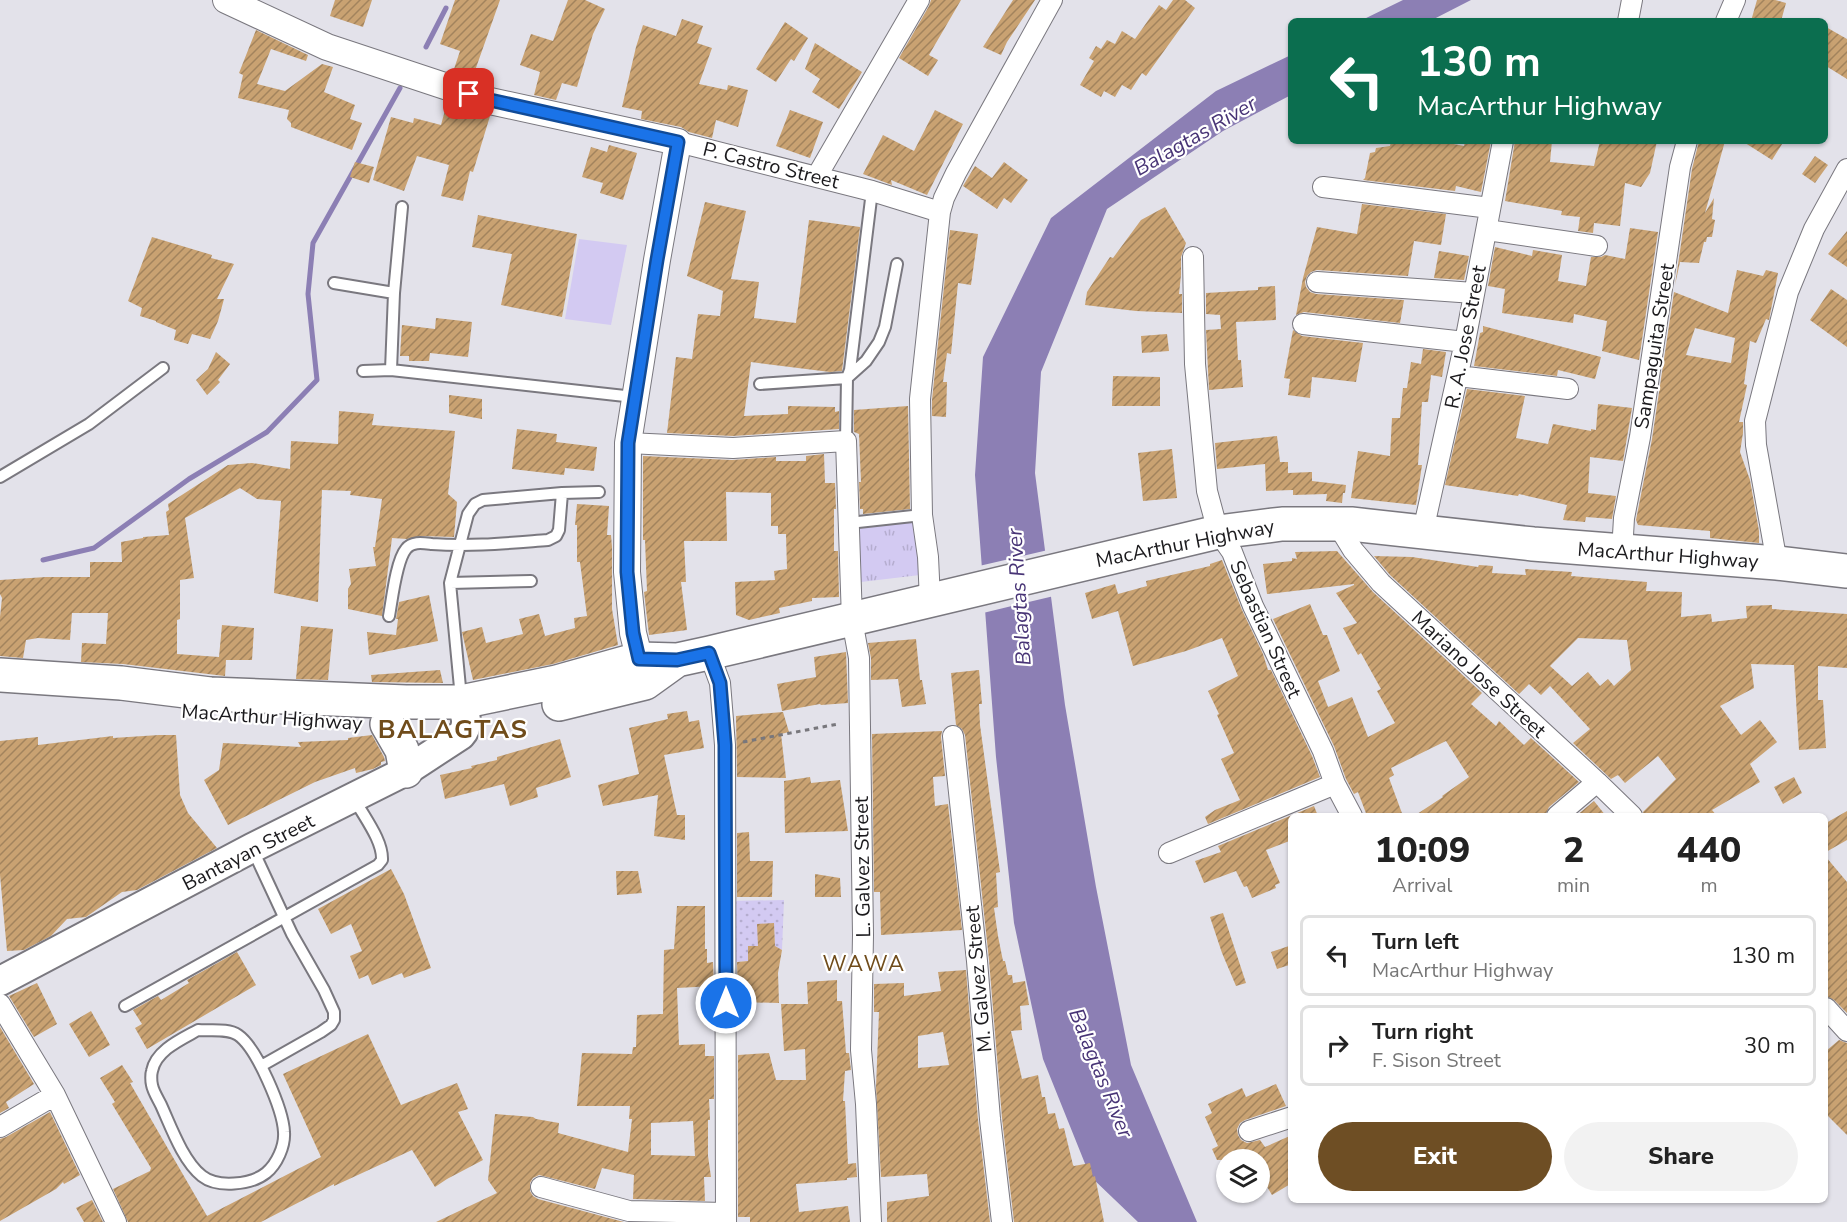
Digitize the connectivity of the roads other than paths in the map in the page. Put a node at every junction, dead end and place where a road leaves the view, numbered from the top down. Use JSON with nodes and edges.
{"nodes":[{"id":1,"x":226,"y":0,"type":"edge"},
{"id":2,"x":919,"y":0,"type":"edge"},
{"id":3,"x":1052,"y":0,"type":"edge"},
{"id":4,"x":1632,"y":0,"type":"edge"},
{"id":5,"x":1735,"y":0,"type":"edge"},
{"id":6,"x":1629,"y":18,"type":"edge"},
{"id":7,"x":1727,"y":18,"type":"edge"},
{"id":8,"x":678,"y":142,"type":"junction"},
{"id":9,"x":1502,"y":144,"type":"edge"},
{"id":10,"x":1686,"y":144,"type":"edge"},
{"id":11,"x":1847,"y":169,"type":"edge"},
{"id":12,"x":817,"y":176,"type":"junction"},
{"id":13,"x":1323,"y":187,"type":"dead end"},
{"id":14,"x":872,"y":190,"type":"junction"},
{"id":15,"x":402,"y":207,"type":"dead end"},
{"id":16,"x":1490,"y":208,"type":"junction"},
{"id":17,"x":940,"y":213,"type":"junction"},
{"id":18,"x":1486,"y":230,"type":"junction"},
{"id":19,"x":1597,"y":246,"type":"dead end"},
{"id":20,"x":1194,"y":257,"type":"dead end"},
{"id":21,"x":897,"y":264,"type":"dead end"},
{"id":22,"x":1317,"y":282,"type":"dead end"},
{"id":23,"x":334,"y":284,"type":"dead end"},
{"id":24,"x":394,"y":293,"type":"junction"},
{"id":25,"x":1474,"y":293,"type":"junction"},
{"id":26,"x":1303,"y":324,"type":"dead end"},
{"id":27,"x":1465,"y":342,"type":"junction"},
{"id":28,"x":164,"y":368,"type":"dead end"},
{"id":29,"x":391,"y":370,"type":"junction"},
{"id":30,"x":363,"y":371,"type":"dead end"},
{"id":31,"x":1458,"y":376,"type":"junction"},
{"id":32,"x":847,"y":378,"type":"junction"},
{"id":33,"x":760,"y":384,"type":"dead end"},
{"id":34,"x":1568,"y":388,"type":"dead end"},
{"id":35,"x":635,"y":397,"type":"junction"},
{"id":36,"x":846,"y":441,"type":"junction"},
{"id":37,"x":628,"y":443,"type":"junction"},
{"id":38,"x":0,"y":477,"type":"edge"},
{"id":39,"x":599,"y":492,"type":"dead end"},
{"id":40,"x":562,"y":493,"type":"junction"},
{"id":41,"x":922,"y":515,"type":"junction"},
{"id":42,"x":849,"y":523,"type":"junction"},
{"id":43,"x":1337,"y":524,"type":"junction"},
{"id":44,"x":1423,"y":531,"type":"junction"},
{"id":45,"x":1218,"y":532,"type":"junction"},
{"id":46,"x":460,"y":546,"type":"junction"},
{"id":47,"x":1622,"y":552,"type":"junction"},
{"id":48,"x":1777,"y":563,"type":"junction"},
{"id":49,"x":1847,"y":571,"type":"edge"},
{"id":50,"x":531,"y":581,"type":"dead end"},
{"id":51,"x":450,"y":583,"type":"junction"},
{"id":52,"x":940,"y":597,"type":"junction"},
{"id":53,"x":389,"y":616,"type":"dead end"},
{"id":54,"x":852,"y":620,"type":"junction"},
{"id":55,"x":709,"y":653,"type":"junction"},
{"id":56,"x":642,"y":671,"type":"junction"},
{"id":57,"x":0,"y":675,"type":"edge"},
{"id":58,"x":0,"y":693,"type":"edge"},
{"id":59,"x":464,"y":713,"type":"junction"},
{"id":60,"x":387,"y":724,"type":"junction"},
{"id":61,"x":953,"y":736,"type":"dead end"},
{"id":62,"x":406,"y":771,"type":"junction"},
{"id":63,"x":1597,"y":782,"type":"junction"},
{"id":64,"x":1335,"y":784,"type":"junction"},
{"id":65,"x":354,"y":798,"type":"junction"},
{"id":66,"x":1350,"y":813,"type":"edge"},
{"id":67,"x":1561,"y":813,"type":"edge"},
{"id":68,"x":1629,"y":813,"type":"edge"},
{"id":69,"x":252,"y":848,"type":"junction"},
{"id":70,"x":1169,"y":853,"type":"dead end"},
{"id":71,"x":283,"y":916,"type":"junction"},
{"id":72,"x":0,"y":981,"type":"edge"},
{"id":73,"x":0,"y":1004,"type":"edge"},
{"id":74,"x":125,"y":1006,"type":"dead end"},
{"id":75,"x":1828,"y":1010,"type":"edge"},
{"id":76,"x":1847,"y":1031,"type":"edge"},
{"id":77,"x":261,"y":1066,"type":"junction"},
{"id":78,"x":55,"y":1095,"type":"junction"},
{"id":79,"x":1288,"y":1118,"type":"edge"},
{"id":80,"x":0,"y":1127,"type":"edge"},
{"id":81,"x":1249,"y":1131,"type":"dead end"},
{"id":82,"x":541,"y":1187,"type":"dead end"},
{"id":83,"x":726,"y":1218,"type":"edge"},
{"id":84,"x":116,"y":1222,"type":"edge"},
{"id":85,"x":871,"y":1222,"type":"edge"},
{"id":86,"x":1002,"y":1222,"type":"edge"}],
"edges":[{"from":1,"to":8,"type":"street","name":"P. Castro Street"},
{"from":2,"to":12,"type":"street"},
{"from":3,"to":17,"type":"street"},
{"from":4,"to":6,"type":"street"},
{"from":5,"to":7,"type":"street"},
{"from":8,"to":12,"type":"street","name":"P. Castro Street"},
{"from":8,"to":35,"type":"street"},
{"from":9,"to":16,"type":"street","name":"R. A. Jose Street"},
{"from":10,"to":47,"type":"street","name":"Sampaguita Street"},
{"from":11,"to":48,"type":"street"},
{"from":12,"to":14,"type":"street","name":"P. Castro Street"},
{"from":13,"to":16,"type":"street"},
{"from":14,"to":17,"type":"street","name":"P. Castro Street"},
{"from":14,"to":32,"type":"lane"},
{"from":15,"to":24,"type":"lane"},
{"from":16,"to":18,"type":"street","name":"R. A. Jose Street"},
{"from":17,"to":41,"type":"street"},
{"from":18,"to":19,"type":"street"},
{"from":18,"to":25,"type":"street","name":"R. A. Jose Street"},
{"from":20,"to":45,"type":"street","name":"Sebastian Street"},
{"from":21,"to":32,"type":"lane"},
{"from":22,"to":25,"type":"street"},
{"from":23,"to":24,"type":"lane"},
{"from":24,"to":29,"type":"lane"},
{"from":25,"to":27,"type":"street","name":"R. A. Jose Street"},
{"from":26,"to":27,"type":"street"},
{"from":27,"to":31,"type":"street","name":"R. A. Jose Street"},
{"from":28,"to":38,"type":"lane"},
{"from":29,"to":30,"type":"lane"},
{"from":29,"to":35,"type":"lane"},
{"from":31,"to":34,"type":"street"},
{"from":31,"to":44,"type":"street","name":"R. A. Jose Street"},
{"from":32,"to":33,"type":"lane"},
{"from":32,"to":36,"type":"lane"},
{"from":35,"to":37,"type":"street"},
{"from":36,"to":37,"type":"street"},
{"from":36,"to":42,"type":"street","name":"L. Galvez Street"},
{"from":37,"to":56,"type":"street"},
{"from":39,"to":40,"type":"lane"},
{"from":40,"to":46,"type":"lane"},
{"from":40,"to":46,"type":"lane"},
{"from":41,"to":42,"type":"lane"},
{"from":41,"to":52,"type":"street"},
{"from":42,"to":54,"type":"street","name":"L. Galvez Street"},
{"from":43,"to":44,"type":"highway","name":"MacArthur Highway"},
{"from":43,"to":45,"type":"highway","name":"MacArthur Highway"},
{"from":43,"to":63,"type":"street","name":"Mariano Jose Street"},
{"from":44,"to":47,"type":"highway","name":"MacArthur Highway"},
{"from":45,"to":52,"type":"highway","name":"MacArthur Highway"},
{"from":45,"to":64,"type":"street","name":"Sebastian Street"},
{"from":46,"to":51,"type":"lane"},
{"from":46,"to":53,"type":"lane"},
{"from":47,"to":48,"type":"highway","name":"MacArthur Highway"},
{"from":48,"to":49,"type":"highway","name":"MacArthur Highway"},
{"from":50,"to":51,"type":"lane"},
{"from":51,"to":59,"type":"lane"},
{"from":52,"to":54,"type":"highway","name":"MacArthur Highway"},
{"from":54,"to":55,"type":"highway","name":"MacArthur Highway"},
{"from":54,"to":85,"type":"street","name":"L. Galvez Street"},
{"from":55,"to":56,"type":"highway","name":"MacArthur Highway"},
{"from":55,"to":83,"type":"street"},
{"from":56,"to":59,"type":"highway","name":"MacArthur Highway"},
{"from":57,"to":59,"type":"highway","name":"MacArthur Highway"},
{"from":58,"to":60,"type":"highway","name":"MacArthur Highway"},
{"from":59,"to":60,"type":"highway","name":"MacArthur Highway"},
{"from":59,"to":62,"type":"main road","name":"Bantayan Street"},
{"from":60,"to":62,"type":"highway"},
{"from":61,"to":86,"type":"street","name":"M. Galvez Street"},
{"from":62,"to":65,"type":"main road","name":"Bantayan Street"},
{"from":63,"to":67,"type":"street"},
{"from":63,"to":68,"type":"street","name":"Mariano Jose Street"},
{"from":64,"to":66,"type":"street","name":"Sebastian Street"},
{"from":64,"to":70,"type":"street"},
{"from":65,"to":69,"type":"main road","name":"Bantayan Street"},
{"from":65,"to":71,"type":"lane"},
{"from":69,"to":71,"type":"lane"},
{"from":69,"to":72,"type":"main road","name":"Bantayan Street"},
{"from":71,"to":74,"type":"lane"},
{"from":71,"to":77,"type":"lane"},
{"from":73,"to":78,"type":"street"},
{"from":75,"to":76,"type":"street"},
{"from":77,"to":77,"type":"lane"},
{"from":78,"to":80,"type":"street"},
{"from":78,"to":84,"type":"street"},
{"from":79,"to":81,"type":"street"},
{"from":82,"to":83,"type":"street"}]}
